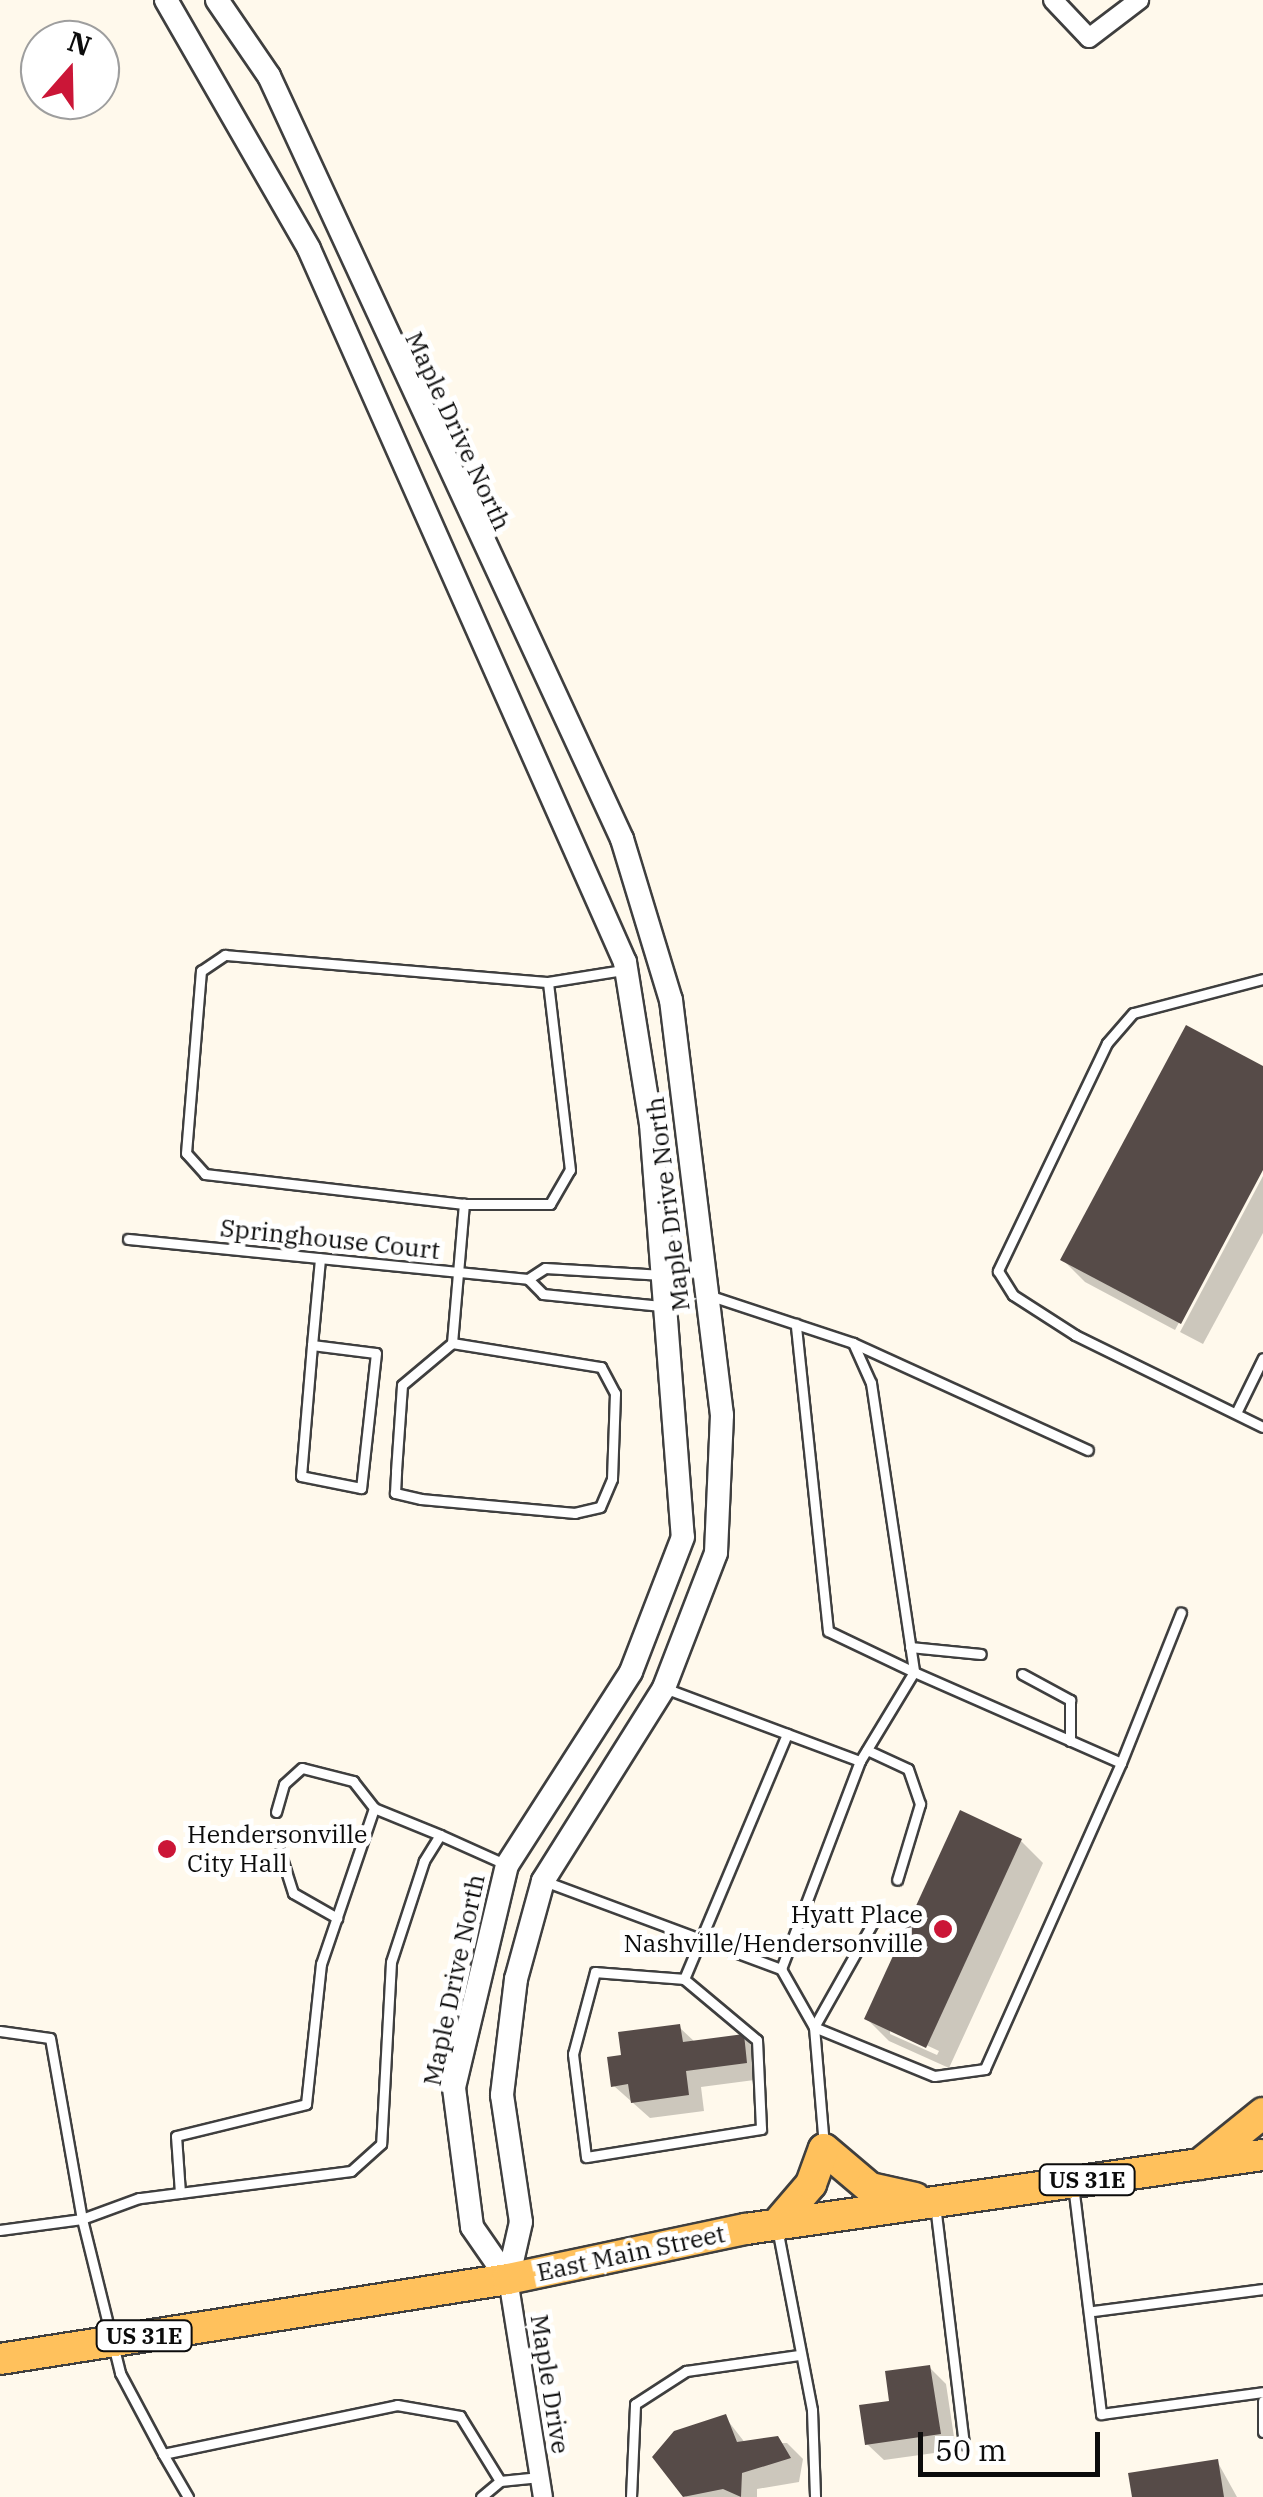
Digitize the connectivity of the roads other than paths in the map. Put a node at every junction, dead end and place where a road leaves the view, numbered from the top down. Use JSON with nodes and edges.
{"nodes":[{"id":1,"x":166,"y":0,"type":"edge"},
{"id":2,"x":214,"y":0,"type":"edge"},
{"id":3,"x":1053,"y":0,"type":"edge"},
{"id":4,"x":1139,"y":0,"type":"edge"},
{"id":5,"x":182,"y":19,"type":"junction"},
{"id":6,"x":339,"y":239,"type":"junction"},
{"id":7,"x":309,"y":249,"type":"junction"},
{"id":8,"x":539,"y":674,"type":"junction"},
{"id":9,"x":506,"y":690,"type":"junction"},
{"id":10,"x":660,"y":955,"type":"junction"},
{"id":11,"x":625,"y":966,"type":"junction"},
{"id":12,"x":1263,"y":979,"type":"edge"},
{"id":13,"x":548,"y":982,"type":"junction"},
{"id":14,"x":464,"y":1204,"type":"junction"},
{"id":15,"x":128,"y":1239,"type":"dead end"},
{"id":16,"x":320,"y":1258,"type":"junction"},
{"id":17,"x":458,"y":1272,"type":"junction"},
{"id":18,"x":528,"y":1279,"type":"junction"},
{"id":19,"x":668,"y":1292,"type":"junction"},
{"id":20,"x":707,"y":1295,"type":"junction"},
{"id":21,"x":796,"y":1324,"type":"junction"},
{"id":22,"x":452,"y":1343,"type":"junction"},
{"id":23,"x":853,"y":1343,"type":"junction"},
{"id":24,"x":312,"y":1345,"type":"junction"},
{"id":25,"x":1263,"y":1358,"type":"edge"},
{"id":26,"x":1236,"y":1413,"type":"junction"},
{"id":27,"x":1263,"y":1426,"type":"edge"},
{"id":28,"x":1088,"y":1450,"type":"dead end"},
{"id":29,"x":1181,"y":1612,"type":"dead end"},
{"id":30,"x":910,"y":1646,"type":"junction"},
{"id":31,"x":981,"y":1654,"type":"dead end"},
{"id":32,"x":632,"y":1672,"type":"junction"},
{"id":33,"x":914,"y":1672,"type":"junction"},
{"id":34,"x":1022,"y":1674,"type":"dead end"},
{"id":35,"x":664,"y":1688,"type":"junction"},
{"id":36,"x":787,"y":1734,"type":"junction"},
{"id":37,"x":1070,"y":1740,"type":"junction"},
{"id":38,"x":867,"y":1750,"type":"junction"},
{"id":39,"x":860,"y":1761,"type":"junction"},
{"id":40,"x":1121,"y":1763,"type":"junction"},
{"id":41,"x":374,"y":1808,"type":"junction"},
{"id":42,"x":276,"y":1812,"type":"dead end"},
{"id":43,"x":440,"y":1836,"type":"junction"},
{"id":44,"x":280,"y":1852,"type":"dead end"},
{"id":45,"x":507,"y":1866,"type":"junction"},
{"id":46,"x":897,"y":1880,"type":"dead end"},
{"id":47,"x":543,"y":1881,"type":"junction"},
{"id":48,"x":876,"y":1917,"type":"dead end"},
{"id":49,"x":337,"y":1918,"type":"junction"},
{"id":50,"x":704,"y":1940,"type":"junction"},
{"id":51,"x":781,"y":1969,"type":"junction"},
{"id":52,"x":684,"y":1979,"type":"junction"},
{"id":53,"x":814,"y":2027,"type":"junction"},
{"id":54,"x":0,"y":2031,"type":"edge"},
{"id":55,"x":1263,"y":2113,"type":"edge"},
{"id":56,"x":824,"y":2149,"type":"junction"},
{"id":57,"x":1263,"y":2155,"type":"edge"},
{"id":58,"x":1200,"y":2164,"type":"junction"},
{"id":59,"x":1072,"y":2182,"type":"junction"},
{"id":60,"x":180,"y":2193,"type":"junction"},
{"id":61,"x":934,"y":2202,"type":"junction"},
{"id":62,"x":82,"y":2219,"type":"junction"},
{"id":63,"x":776,"y":2225,"type":"junction"},
{"id":64,"x":0,"y":2230,"type":"edge"},
{"id":65,"x":508,"y":2279,"type":"junction"},
{"id":66,"x":1263,"y":2289,"type":"edge"},
{"id":67,"x":1094,"y":2311,"type":"junction"},
{"id":68,"x":109,"y":2342,"type":"junction"},
{"id":69,"x":799,"y":2355,"type":"junction"},
{"id":70,"x":0,"y":2359,"type":"edge"},
{"id":71,"x":1263,"y":2392,"type":"edge"},
{"id":72,"x":1263,"y":2401,"type":"edge"},
{"id":73,"x":1263,"y":2432,"type":"edge"},
{"id":74,"x":964,"y":2444,"type":"dead end"},
{"id":75,"x":163,"y":2454,"type":"junction"},
{"id":76,"x":540,"y":2477,"type":"junction"},
{"id":77,"x":500,"y":2481,"type":"junction"},
{"id":78,"x":188,"y":2497,"type":"edge"},
{"id":79,"x":482,"y":2497,"type":"edge"},
{"id":80,"x":543,"y":2497,"type":"edge"},
{"id":81,"x":631,"y":2497,"type":"edge"},
{"id":82,"x":814,"y":2497,"type":"edge"}],
"edges":[{"from":1,"to":5,"type":"street","name":"Maple Drive North"},
{"from":2,"to":5,"type":"street"},
{"from":2,"to":6,"type":"street","name":"Maple Drive North"},
{"from":3,"to":4,"type":"street"},
{"from":5,"to":7,"type":"street","name":"Maple Drive North"},
{"from":6,"to":7,"type":"street"},
{"from":6,"to":8,"type":"street","name":"Maple Drive North"},
{"from":7,"to":9,"type":"street","name":"Maple Drive North"},
{"from":8,"to":9,"type":"street"},
{"from":8,"to":10,"type":"street","name":"Maple Drive North"},
{"from":9,"to":11,"type":"street","name":"Maple Drive North"},
{"from":10,"to":11,"type":"street"},
{"from":10,"to":20,"type":"street","name":"Maple Drive North"},
{"from":11,"to":13,"type":"lane"},
{"from":11,"to":19,"type":"street","name":"Maple Drive North"},
{"from":12,"to":26,"type":"lane"},
{"from":13,"to":14,"type":"lane"},
{"from":13,"to":14,"type":"lane"},
{"from":14,"to":17,"type":"lane"},
{"from":15,"to":16,"type":"lane","name":"Springhouse Court"},
{"from":16,"to":17,"type":"lane","name":"Springhouse Court"},
{"from":16,"to":24,"type":"lane"},
{"from":17,"to":18,"type":"lane","name":"Springhouse Court"},
{"from":17,"to":22,"type":"lane"},
{"from":18,"to":19,"type":"lane"},
{"from":18,"to":19,"type":"lane"},
{"from":19,"to":20,"type":"street"},
{"from":19,"to":32,"type":"street","name":"Maple Drive North"},
{"from":20,"to":21,"type":"lane"},
{"from":20,"to":35,"type":"street","name":"Maple Drive North"},
{"from":21,"to":23,"type":"lane"},
{"from":21,"to":33,"type":"lane"},
{"from":22,"to":22,"type":"lane"},
{"from":23,"to":28,"type":"lane"},
{"from":23,"to":30,"type":"lane"},
{"from":24,"to":24,"type":"lane"},
{"from":25,"to":26,"type":"lane"},
{"from":26,"to":27,"type":"lane"},
{"from":29,"to":40,"type":"lane"},
{"from":30,"to":31,"type":"lane"},
{"from":30,"to":33,"type":"lane"},
{"from":32,"to":35,"type":"street"},
{"from":32,"to":45,"type":"street","name":"Maple Drive North"},
{"from":33,"to":37,"type":"lane"},
{"from":33,"to":38,"type":"lane"},
{"from":34,"to":37,"type":"lane"},
{"from":35,"to":36,"type":"lane"},
{"from":35,"to":47,"type":"street","name":"Maple Drive North"},
{"from":36,"to":39,"type":"lane"},
{"from":36,"to":50,"type":"lane"},
{"from":37,"to":40,"type":"lane"},
{"from":38,"to":39,"type":"lane"},
{"from":38,"to":46,"type":"lane"},
{"from":39,"to":51,"type":"lane"},
{"from":40,"to":53,"type":"lane"},
{"from":41,"to":42,"type":"lane"},
{"from":41,"to":43,"type":"lane"},
{"from":41,"to":49,"type":"lane"},
{"from":43,"to":45,"type":"lane"},
{"from":43,"to":60,"type":"lane"},
{"from":44,"to":49,"type":"lane"},
{"from":45,"to":47,"type":"street"},
{"from":45,"to":65,"type":"street","name":"Maple Drive North"},
{"from":47,"to":50,"type":"lane"},
{"from":47,"to":65,"type":"street","name":"Maple Drive North"},
{"from":48,"to":53,"type":"lane"},
{"from":49,"to":60,"type":"lane"},
{"from":50,"to":51,"type":"lane"},
{"from":50,"to":52,"type":"lane"},
{"from":51,"to":53,"type":"lane"},
{"from":52,"to":52,"type":"lane"},
{"from":53,"to":56,"type":"lane"},
{"from":54,"to":62,"type":"lane"},
{"from":55,"to":58,"type":"main road"},
{"from":56,"to":61,"type":"main road"},
{"from":56,"to":63,"type":"main road"},
{"from":57,"to":58,"type":"main road","name":"East Main Street","number":"US 31E"},
{"from":58,"to":59,"type":"main road","name":"East Main Street","number":"US 31E"},
{"from":59,"to":61,"type":"main road","name":"East Main Street","number":"US 31E"},
{"from":59,"to":67,"type":"lane"},
{"from":60,"to":62,"type":"lane"},
{"from":61,"to":63,"type":"main road","name":"East Main Street","number":"US 31E"},
{"from":61,"to":74,"type":"lane"},
{"from":62,"to":64,"type":"lane"},
{"from":62,"to":68,"type":"lane"},
{"from":63,"to":65,"type":"main road","name":"East Main Street","number":"US 31E"},
{"from":63,"to":69,"type":"lane"},
{"from":65,"to":68,"type":"main road","name":"East Main Street","number":"US 31E"},
{"from":65,"to":76,"type":"street","name":"Maple Drive"},
{"from":66,"to":67,"type":"lane"},
{"from":67,"to":71,"type":"lane"},
{"from":68,"to":70,"type":"main road","name":"East Main Street","number":"US 31E"},
{"from":68,"to":75,"type":"lane"},
{"from":69,"to":81,"type":"lane"},
{"from":69,"to":82,"type":"lane"},
{"from":72,"to":73,"type":"lane"},
{"from":75,"to":77,"type":"lane"},
{"from":75,"to":78,"type":"lane"},
{"from":76,"to":77,"type":"lane"},
{"from":76,"to":80,"type":"street","name":"Maple Drive"},
{"from":77,"to":79,"type":"lane"}]}
